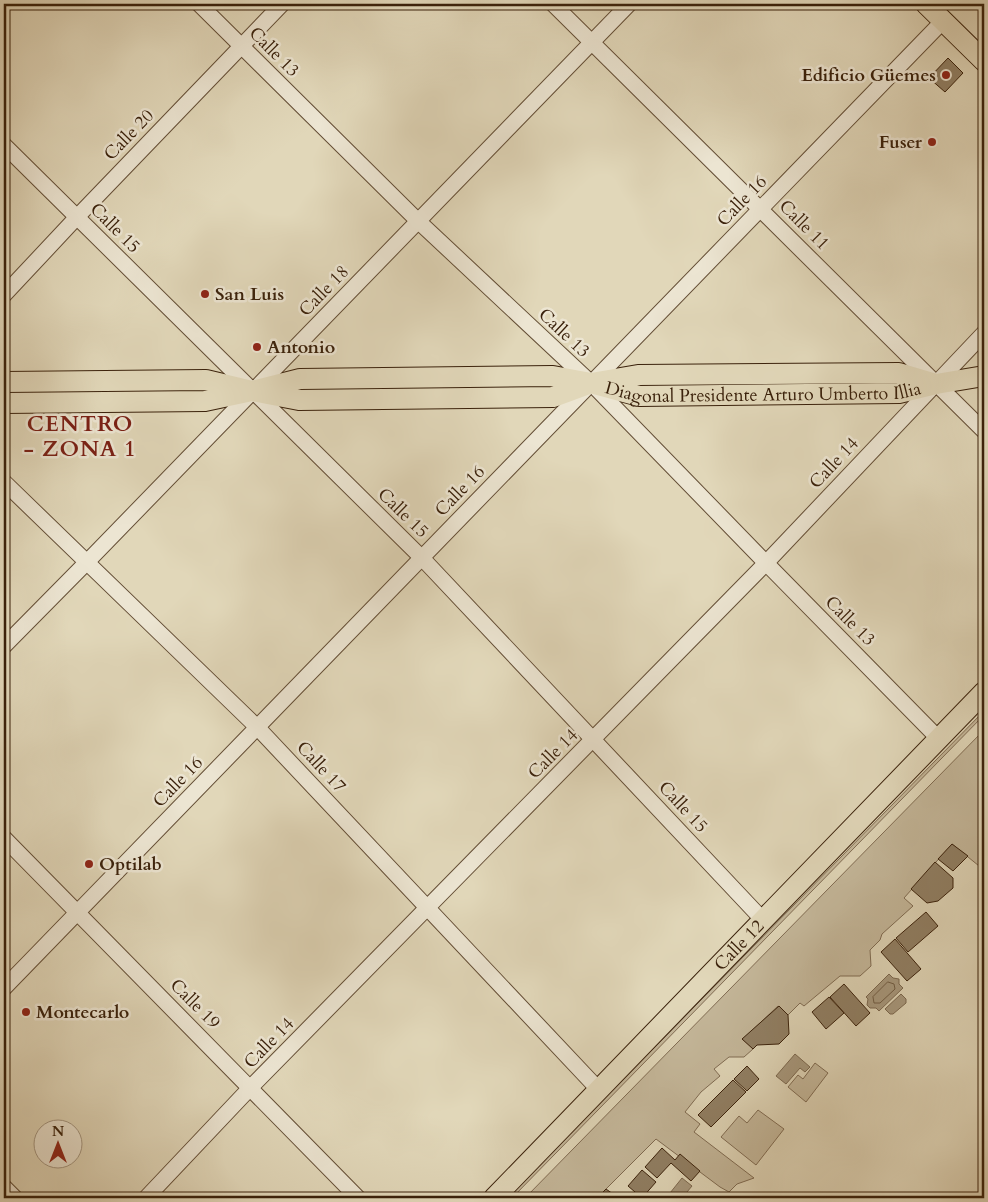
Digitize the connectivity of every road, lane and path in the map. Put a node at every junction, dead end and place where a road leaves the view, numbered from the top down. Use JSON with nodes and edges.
{"nodes":[{"id":1,"x":199,"y":4,"type":"edge"},
{"id":2,"x":282,"y":4,"type":"edge"},
{"id":3,"x":553,"y":4,"type":"edge"},
{"id":4,"x":629,"y":4,"type":"edge"},
{"id":5,"x":926,"y":4,"type":"edge"},
{"id":6,"x":943,"y":20,"type":"junction"},
{"id":7,"x":592,"y":42,"type":"junction"},
{"id":8,"x":241,"y":45,"type":"junction"},
{"id":9,"x":984,"y":61,"type":"edge"},
{"id":10,"x":4,"y":145,"type":"edge"},
{"id":11,"x":761,"y":208,"type":"junction"},
{"id":12,"x":77,"y":217,"type":"junction"},
{"id":13,"x":418,"y":222,"type":"junction"},
{"id":14,"x":4,"y":295,"type":"edge"},
{"id":15,"x":984,"y":333,"type":"edge"},
{"id":16,"x":984,"y":376,"type":"edge"},
{"id":17,"x":4,"y":382,"type":"edge"},
{"id":18,"x":591,"y":383,"type":"junction"},
{"id":19,"x":936,"y":384,"type":"junction"},
{"id":20,"x":252,"y":391,"type":"junction"},
{"id":21,"x":4,"y":403,"type":"edge"},
{"id":22,"x":984,"y":431,"type":"edge"},
{"id":23,"x":4,"y":482,"type":"edge"},
{"id":24,"x":422,"y":558,"type":"junction"},
{"id":25,"x":87,"y":562,"type":"junction"},
{"id":26,"x":766,"y":563,"type":"junction"},
{"id":27,"x":4,"y":646,"type":"edge"},
{"id":28,"x":984,"y":692,"type":"edge"},
{"id":29,"x":257,"y":727,"type":"junction"},
{"id":30,"x":940,"y":738,"type":"junction"},
{"id":31,"x":594,"y":740,"type":"junction"},
{"id":32,"x":4,"y":838,"type":"edge"},
{"id":33,"x":427,"y":908,"type":"junction"},
{"id":34,"x":77,"y":913,"type":"junction"},
{"id":35,"x":763,"y":920,"type":"junction"},
{"id":36,"x":4,"y":988,"type":"edge"},
{"id":37,"x":251,"y":1088,"type":"junction"},
{"id":38,"x":599,"y":1090,"type":"junction"},
{"id":39,"x":4,"y":1186,"type":"edge"},
{"id":40,"x":15,"y":1198,"type":"edge"},
{"id":41,"x":146,"y":1198,"type":"edge"},
{"id":42,"x":358,"y":1198,"type":"edge"},
{"id":43,"x":494,"y":1198,"type":"edge"}],
"edges":[{"from":1,"to":8,"type":"street","name":"Calle 13"},
{"from":2,"to":8,"type":"street","name":"Calle 20"},
{"from":3,"to":7,"type":"street","name":"Calle 11"},
{"from":4,"to":7,"type":"street","name":"Calle 18"},
{"from":5,"to":6,"type":"main road"},
{"from":6,"to":9,"type":"main road"},
{"from":6,"to":11,"type":"street","name":"Calle 16"},
{"from":7,"to":11,"type":"street","name":"Calle 11"},
{"from":7,"to":13,"type":"street","name":"Calle 18"},
{"from":8,"to":12,"type":"street","name":"Calle 20"},
{"from":8,"to":13,"type":"street","name":"Calle 13"},
{"from":10,"to":12,"type":"street","name":"Calle 15"},
{"from":11,"to":18,"type":"street","name":"Calle 16"},
{"from":11,"to":19,"type":"street","name":"Calle 11"},
{"from":12,"to":14,"type":"street","name":"Calle 20"},
{"from":12,"to":20,"type":"street","name":"Calle 15"},
{"from":13,"to":18,"type":"street","name":"Calle 13"},
{"from":13,"to":20,"type":"street","name":"Calle 18"},
{"from":15,"to":19,"type":"street","name":"Calle 14"},
{"from":16,"to":19,"type":"main road","name":"Diagonal Presidente Arturo Umberto Illia"},
{"from":17,"to":20,"type":"main road","name":"Diagonal Presidente Arturo Umberto Illia"},
{"from":18,"to":19,"type":"main road","name":"Diagonal Presidente Arturo Umberto Illia"},
{"from":18,"to":20,"type":"main road","name":"Diagonal Presidente Arturo Umberto Illia"},
{"from":18,"to":24,"type":"street","name":"Calle 16"},
{"from":18,"to":26,"type":"street","name":"Calle 13"},
{"from":19,"to":22,"type":"street","name":"Calle 11"},
{"from":19,"to":26,"type":"street","name":"Calle 14"},
{"from":20,"to":21,"type":"main road","name":"Diagonal Presidente Arturo Umberto Illia"},
{"from":20,"to":24,"type":"street","name":"Calle 15"},
{"from":20,"to":25,"type":"street","name":"Calle 18"},
{"from":23,"to":25,"type":"street","name":"Calle 17"},
{"from":24,"to":29,"type":"street","name":"Calle 16"},
{"from":24,"to":31,"type":"street","name":"Calle 15"},
{"from":25,"to":27,"type":"street","name":"Calle 18"},
{"from":25,"to":29,"type":"street","name":"Calle 17"},
{"from":26,"to":30,"type":"street","name":"Calle 13"},
{"from":26,"to":31,"type":"street","name":"Calle 14"},
{"from":28,"to":30,"type":"main road","name":"Calle 12"},
{"from":29,"to":33,"type":"street","name":"Calle 17"},
{"from":29,"to":34,"type":"street","name":"Calle 16"},
{"from":30,"to":35,"type":"main road","name":"Calle 12"},
{"from":31,"to":33,"type":"street","name":"Calle 14"},
{"from":31,"to":35,"type":"street","name":"Calle 15"},
{"from":32,"to":34,"type":"street","name":"Calle 19"},
{"from":33,"to":37,"type":"street","name":"Calle 14"},
{"from":33,"to":38,"type":"street","name":"Calle 17"},
{"from":34,"to":36,"type":"street","name":"Calle 16"},
{"from":34,"to":37,"type":"street","name":"Calle 19"},
{"from":35,"to":38,"type":"main road","name":"Calle 12"},
{"from":37,"to":41,"type":"street","name":"Calle 14"},
{"from":37,"to":42,"type":"street","name":"Calle 19"},
{"from":38,"to":43,"type":"main road","name":"Calle 12"},
{"from":39,"to":40,"type":"street"}]}
